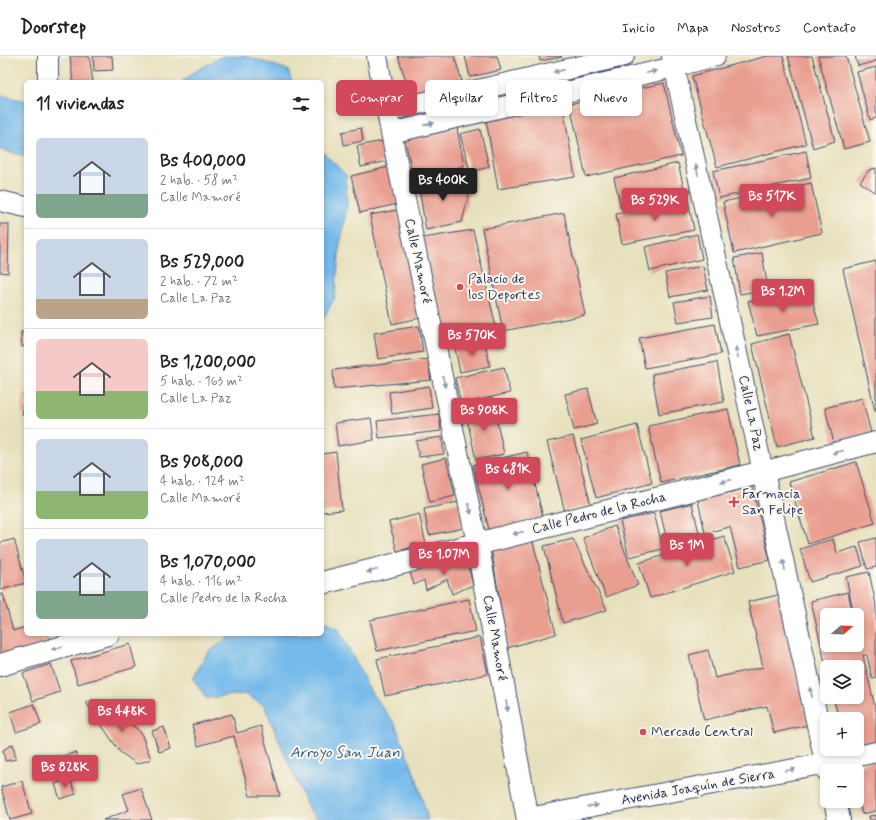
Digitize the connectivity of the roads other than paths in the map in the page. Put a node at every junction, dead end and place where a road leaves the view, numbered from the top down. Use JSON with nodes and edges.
{"nodes":[{"id":1,"x":377,"y":56,"type":"edge"},
{"id":2,"x":624,"y":56,"type":"edge"},
{"id":3,"x":715,"y":56,"type":"edge"},
{"id":4,"x":673,"y":61,"type":"edge"},
{"id":5,"x":382,"y":80,"type":"edge"},
{"id":6,"x":417,"y":104,"type":"edge"},
{"id":7,"x":389,"y":116,"type":"edge"},
{"id":8,"x":392,"y":133,"type":"junction"},
{"id":9,"x":0,"y":201,"type":"edge"},
{"id":10,"x":24,"y":207,"type":"edge"},
{"id":11,"x":876,"y":442,"type":"edge"},
{"id":12,"x":763,"y":472,"type":"junction"},
{"id":13,"x":477,"y":543,"type":"junction"},
{"id":14,"x":331,"y":581,"type":"edge"},
{"id":15,"x":101,"y":636,"type":"edge"},
{"id":16,"x":0,"y":665,"type":"edge"},
{"id":17,"x":876,"y":752,"type":"edge"},
{"id":18,"x":826,"y":764,"type":"edge"},
{"id":19,"x":837,"y":764,"type":"edge"},
{"id":20,"x":820,"y":768,"type":"edge"},
{"id":21,"x":836,"y":808,"type":"edge"},
{"id":22,"x":525,"y":819,"type":"edge"},
{"id":23,"x":839,"y":820,"type":"edge"}],
"edges":[{"from":1,"to":5,"type":"street","name":"Calle Mamoré"},
{"from":2,"to":6,"type":"street","one_way":true},
{"from":3,"to":4,"type":"street"},
{"from":8,"to":4,"type":"street","one_way":true},
{"from":12,"to":4,"type":"street","name":"Calle La Paz","one_way":true},
{"from":7,"to":8,"type":"street","name":"Calle Mamoré"},
{"from":8,"to":13,"type":"street","name":"Calle Mamoré","one_way":true},
{"from":9,"to":10,"type":"street"},
{"from":11,"to":12,"type":"street","name":"Calle Pedro de la Rocha","one_way":true},
{"from":12,"to":13,"type":"main road","name":"Calle Pedro de la Rocha","one_way":true},
{"from":18,"to":12,"type":"main road","name":"Calle La Paz","one_way":true},
{"from":13,"to":14,"type":"main road","name":"Calle Pedro de la Rocha","one_way":true},
{"from":13,"to":22,"type":"main road","name":"Calle Mamoré","one_way":true},
{"from":15,"to":16,"type":"main road","one_way":true},
{"from":17,"to":19,"type":"street","name":"Avenida Joaquín de Sierra"},
{"from":22,"to":20,"type":"street","name":"Avenida Joaquín de Sierra","one_way":true},
{"from":21,"to":23,"type":"main road"}]}
